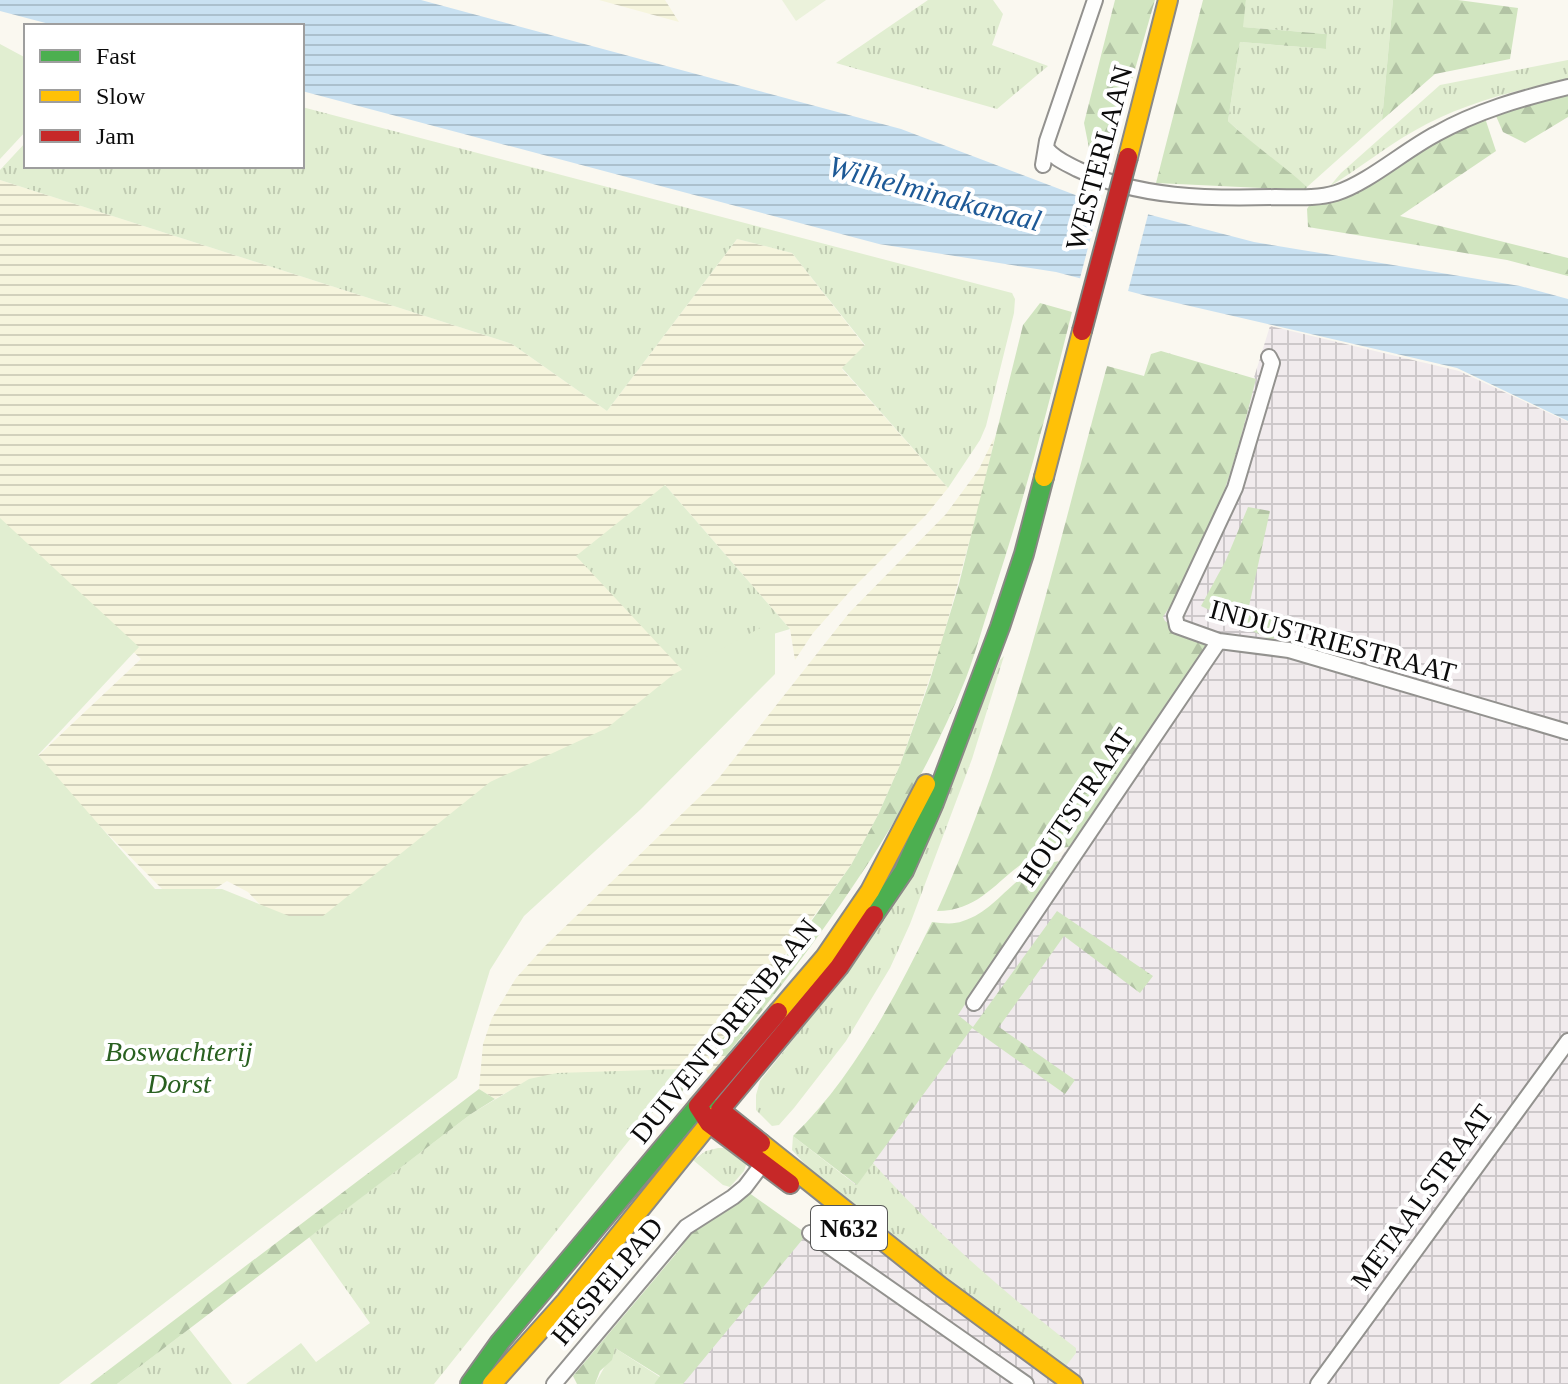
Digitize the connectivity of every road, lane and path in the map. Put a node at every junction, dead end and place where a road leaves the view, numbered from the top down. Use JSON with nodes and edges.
{"nodes":[{"id":1,"x":1095,"y":0,"type":"edge"},
{"id":2,"x":1168,"y":0,"type":"edge"},
{"id":3,"x":1568,"y":87,"type":"edge"},
{"id":4,"x":1047,"y":149,"type":"junction"},
{"id":5,"x":1043,"y":165,"type":"dead end"},
{"id":6,"x":1082,"y":331,"type":"joint"},
{"id":7,"x":1269,"y":357,"type":"dead end"},
{"id":8,"x":1219,"y":641,"type":"junction"},
{"id":9,"x":977,"y":684,"type":"junction"},
{"id":10,"x":1568,"y":732,"type":"edge"},
{"id":11,"x":974,"y":1003,"type":"dead end"},
{"id":12,"x":1568,"y":1041,"type":"edge"},
{"id":13,"x":698,"y":1106,"type":"junction"},
{"id":14,"x":715,"y":1117,"type":"junction"},
{"id":15,"x":767,"y":1157,"type":"junction"},
{"id":16,"x":810,"y":1233,"type":"dead end"},
{"id":17,"x":470,"y":1384,"type":"edge"},
{"id":18,"x":492,"y":1384,"type":"edge"},
{"id":19,"x":554,"y":1384,"type":"edge"},
{"id":20,"x":1026,"y":1384,"type":"edge"},
{"id":21,"x":1073,"y":1384,"type":"edge"},
{"id":22,"x":1318,"y":1384,"type":"edge"}],
"edges":[{"from":1,"to":4,"type":"street"},
{"from":2,"to":6,"type":"main road","name":"WESTERLAAN","bridge":true},
{"from":3,"to":4,"type":"street"},
{"from":4,"to":5,"type":"street"},
{"from":6,"to":9,"type":"main road","name":"DUIVENTORENBAAN"},
{"from":7,"to":8,"type":"street","name":"INDUSTRIESTRAAT"},
{"from":8,"to":10,"type":"street","name":"INDUSTRIESTRAAT"},
{"from":8,"to":11,"type":"street","name":"HOUTSTRAAT"},
{"from":9,"to":13,"type":"main road","name":"DUIVENTORENBAAN"},
{"from":9,"to":14,"type":"main road","name":"DUIVENTORENBAAN"},
{"from":12,"to":22,"type":"street","name":"METAALSTRAAT"},
{"from":13,"to":14,"type":"main road","number":"N632"},
{"from":13,"to":17,"type":"main road","name":"DUIVENTORENBAAN"},
{"from":14,"to":15,"type":"main road","number":"N632"},
{"from":14,"to":18,"type":"main road","name":"DUIVENTORENBAAN"},
{"from":15,"to":19,"type":"street","name":"HESPELPAD"},
{"from":15,"to":21,"type":"main road","number":"N632"},
{"from":16,"to":20,"type":"street"}]}
